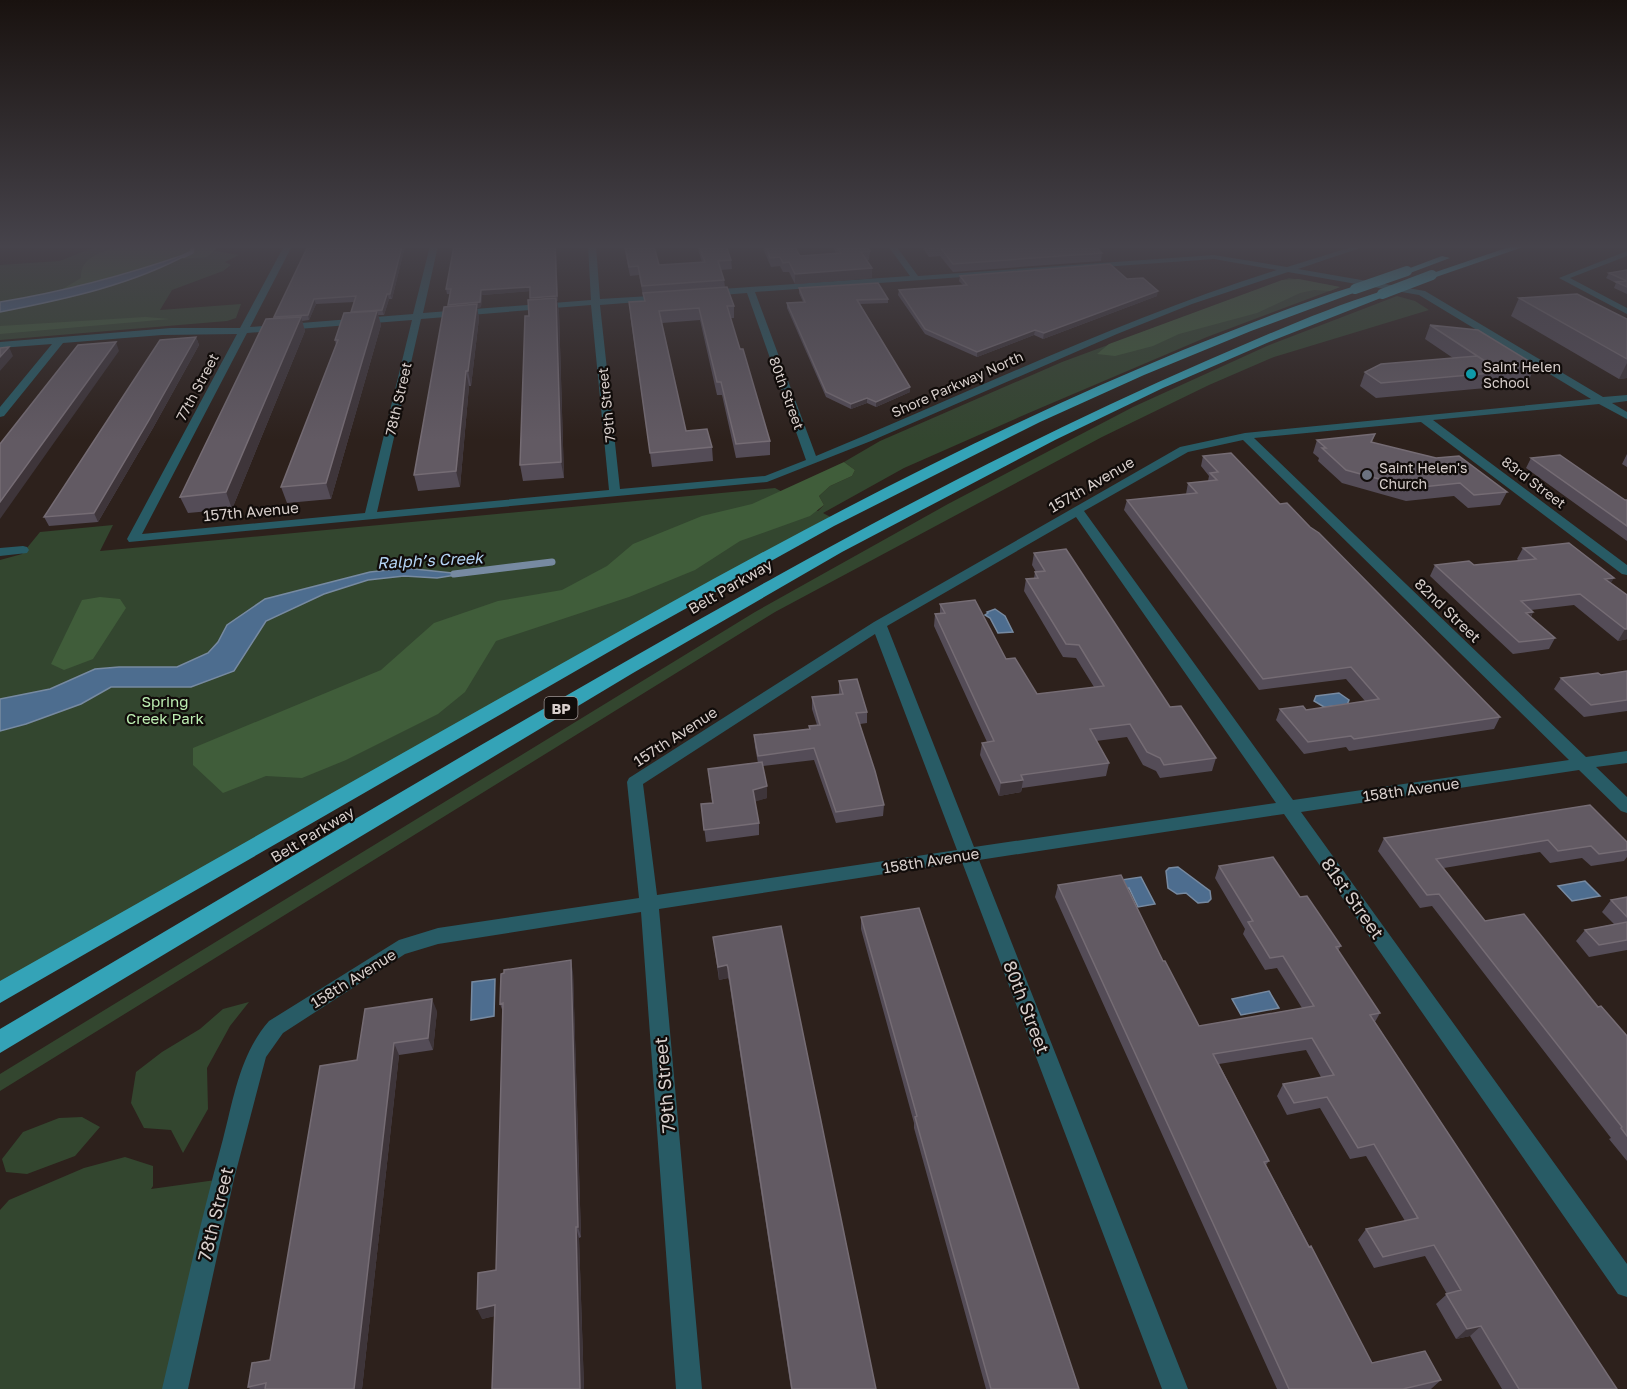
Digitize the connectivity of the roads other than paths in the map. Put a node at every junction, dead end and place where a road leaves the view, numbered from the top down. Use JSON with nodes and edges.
{"nodes":[{"id":1,"x":252,"y":311,"type":"edge"},
{"id":2,"x":495,"y":311,"type":"edge"},
{"id":3,"x":597,"y":311,"type":"edge"},
{"id":4,"x":758,"y":311,"type":"edge"},
{"id":5,"x":1170,"y":311,"type":"edge"},
{"id":6,"x":1294,"y":311,"type":"edge"},
{"id":7,"x":1337,"y":311,"type":"edge"},
{"id":8,"x":1452,"y":311,"type":"edge"},
{"id":9,"x":417,"y":313,"type":"junction"},
{"id":10,"x":244,"y":325,"type":"junction"},
{"id":11,"x":59,"y":341,"type":"junction"},
{"id":12,"x":0,"y":345,"type":"edge"},
{"id":13,"x":1627,"y":398,"type":"edge"},
{"id":14,"x":1602,"y":400,"type":"junction"},
{"id":15,"x":0,"y":414,"type":"edge"},
{"id":16,"x":1627,"y":416,"type":"edge"},
{"id":17,"x":1424,"y":418,"type":"junction"},
{"id":18,"x":1245,"y":436,"type":"junction"},
{"id":19,"x":812,"y":462,"type":"junction"},
{"id":20,"x":767,"y":479,"type":"joint"},
{"id":21,"x":615,"y":493,"type":"junction"},
{"id":22,"x":1078,"y":511,"type":"junction"},
{"id":23,"x":370,"y":516,"type":"junction"},
{"id":24,"x":133,"y":539,"type":"joint"},
{"id":25,"x":23,"y":550,"type":"dead end"},
{"id":26,"x":0,"y":552,"type":"edge"},
{"id":27,"x":1627,"y":571,"type":"edge"},
{"id":28,"x":879,"y":625,"type":"junction"},
{"id":29,"x":1627,"y":757,"type":"edge"},
{"id":30,"x":1582,"y":764,"type":"junction"},
{"id":31,"x":635,"y":782,"type":"joint"},
{"id":32,"x":1289,"y":807,"type":"junction"},
{"id":33,"x":1627,"y":807,"type":"edge"},
{"id":34,"x":968,"y":854,"type":"junction"},
{"id":35,"x":649,"y":903,"type":"junction"},
{"id":36,"x":0,"y":993,"type":"edge"},
{"id":37,"x":264,"y":1041,"type":"joint"},
{"id":38,"x":0,"y":1042,"type":"edge"},
{"id":39,"x":1627,"y":1285,"type":"edge"},
{"id":40,"x":175,"y":1389,"type":"edge"},
{"id":41,"x":689,"y":1389,"type":"edge"},
{"id":42,"x":1175,"y":1389,"type":"edge"}],
"edges":[{"from":1,"to":10,"type":"street","name":"77th Street"},
{"from":2,"to":9,"type":"street"},
{"from":3,"to":21,"type":"street","name":"79th Street"},
{"from":4,"to":19,"type":"street","name":"80th Street"},
{"from":5,"to":19,"type":"street","name":"Shore Parkway North"},
{"from":6,"to":36,"type":"highway","name":"Belt Parkway","number":"BP","bridge":true},
{"from":7,"to":38,"type":"highway","name":"Belt Parkway","number":"BP","bridge":true},
{"from":8,"to":14,"type":"street"},
{"from":9,"to":10,"type":"street"},
{"from":9,"to":23,"type":"street","name":"78th Street"},
{"from":10,"to":11,"type":"street"},
{"from":10,"to":24,"type":"street","name":"77th Street"},
{"from":11,"to":12,"type":"street"},
{"from":11,"to":15,"type":"street"},
{"from":13,"to":14,"type":"street","name":"157th Avenue"},
{"from":14,"to":16,"type":"street"},
{"from":14,"to":17,"type":"street","name":"157th Avenue"},
{"from":17,"to":18,"type":"street","name":"157th Avenue"},
{"from":17,"to":27,"type":"street","name":"83rd Street"},
{"from":18,"to":22,"type":"street","name":"157th Avenue"},
{"from":18,"to":30,"type":"street","name":"82nd Street"},
{"from":19,"to":20,"type":"street","name":"Shore Parkway North"},
{"from":20,"to":21,"type":"street","name":"157th Avenue"},
{"from":21,"to":23,"type":"street","name":"157th Avenue"},
{"from":22,"to":28,"type":"street","name":"157th Avenue"},
{"from":22,"to":32,"type":"street","name":"81st Street"},
{"from":23,"to":24,"type":"street","name":"157th Avenue"},
{"from":25,"to":26,"type":"street"},
{"from":28,"to":31,"type":"street","name":"157th Avenue"},
{"from":28,"to":34,"type":"street","name":"80th Street"},
{"from":29,"to":30,"type":"street","name":"158th Avenue"},
{"from":30,"to":32,"type":"street","name":"158th Avenue"},
{"from":30,"to":33,"type":"street","name":"82nd Street"},
{"from":31,"to":35,"type":"street","name":"79th Street"},
{"from":32,"to":34,"type":"street","name":"158th Avenue"},
{"from":32,"to":39,"type":"street","name":"81st Street"},
{"from":34,"to":35,"type":"street","name":"158th Avenue"},
{"from":34,"to":42,"type":"street","name":"80th Street"},
{"from":35,"to":37,"type":"street","name":"158th Avenue"},
{"from":35,"to":41,"type":"street","name":"79th Street"},
{"from":37,"to":40,"type":"street","name":"78th Street"}]}
